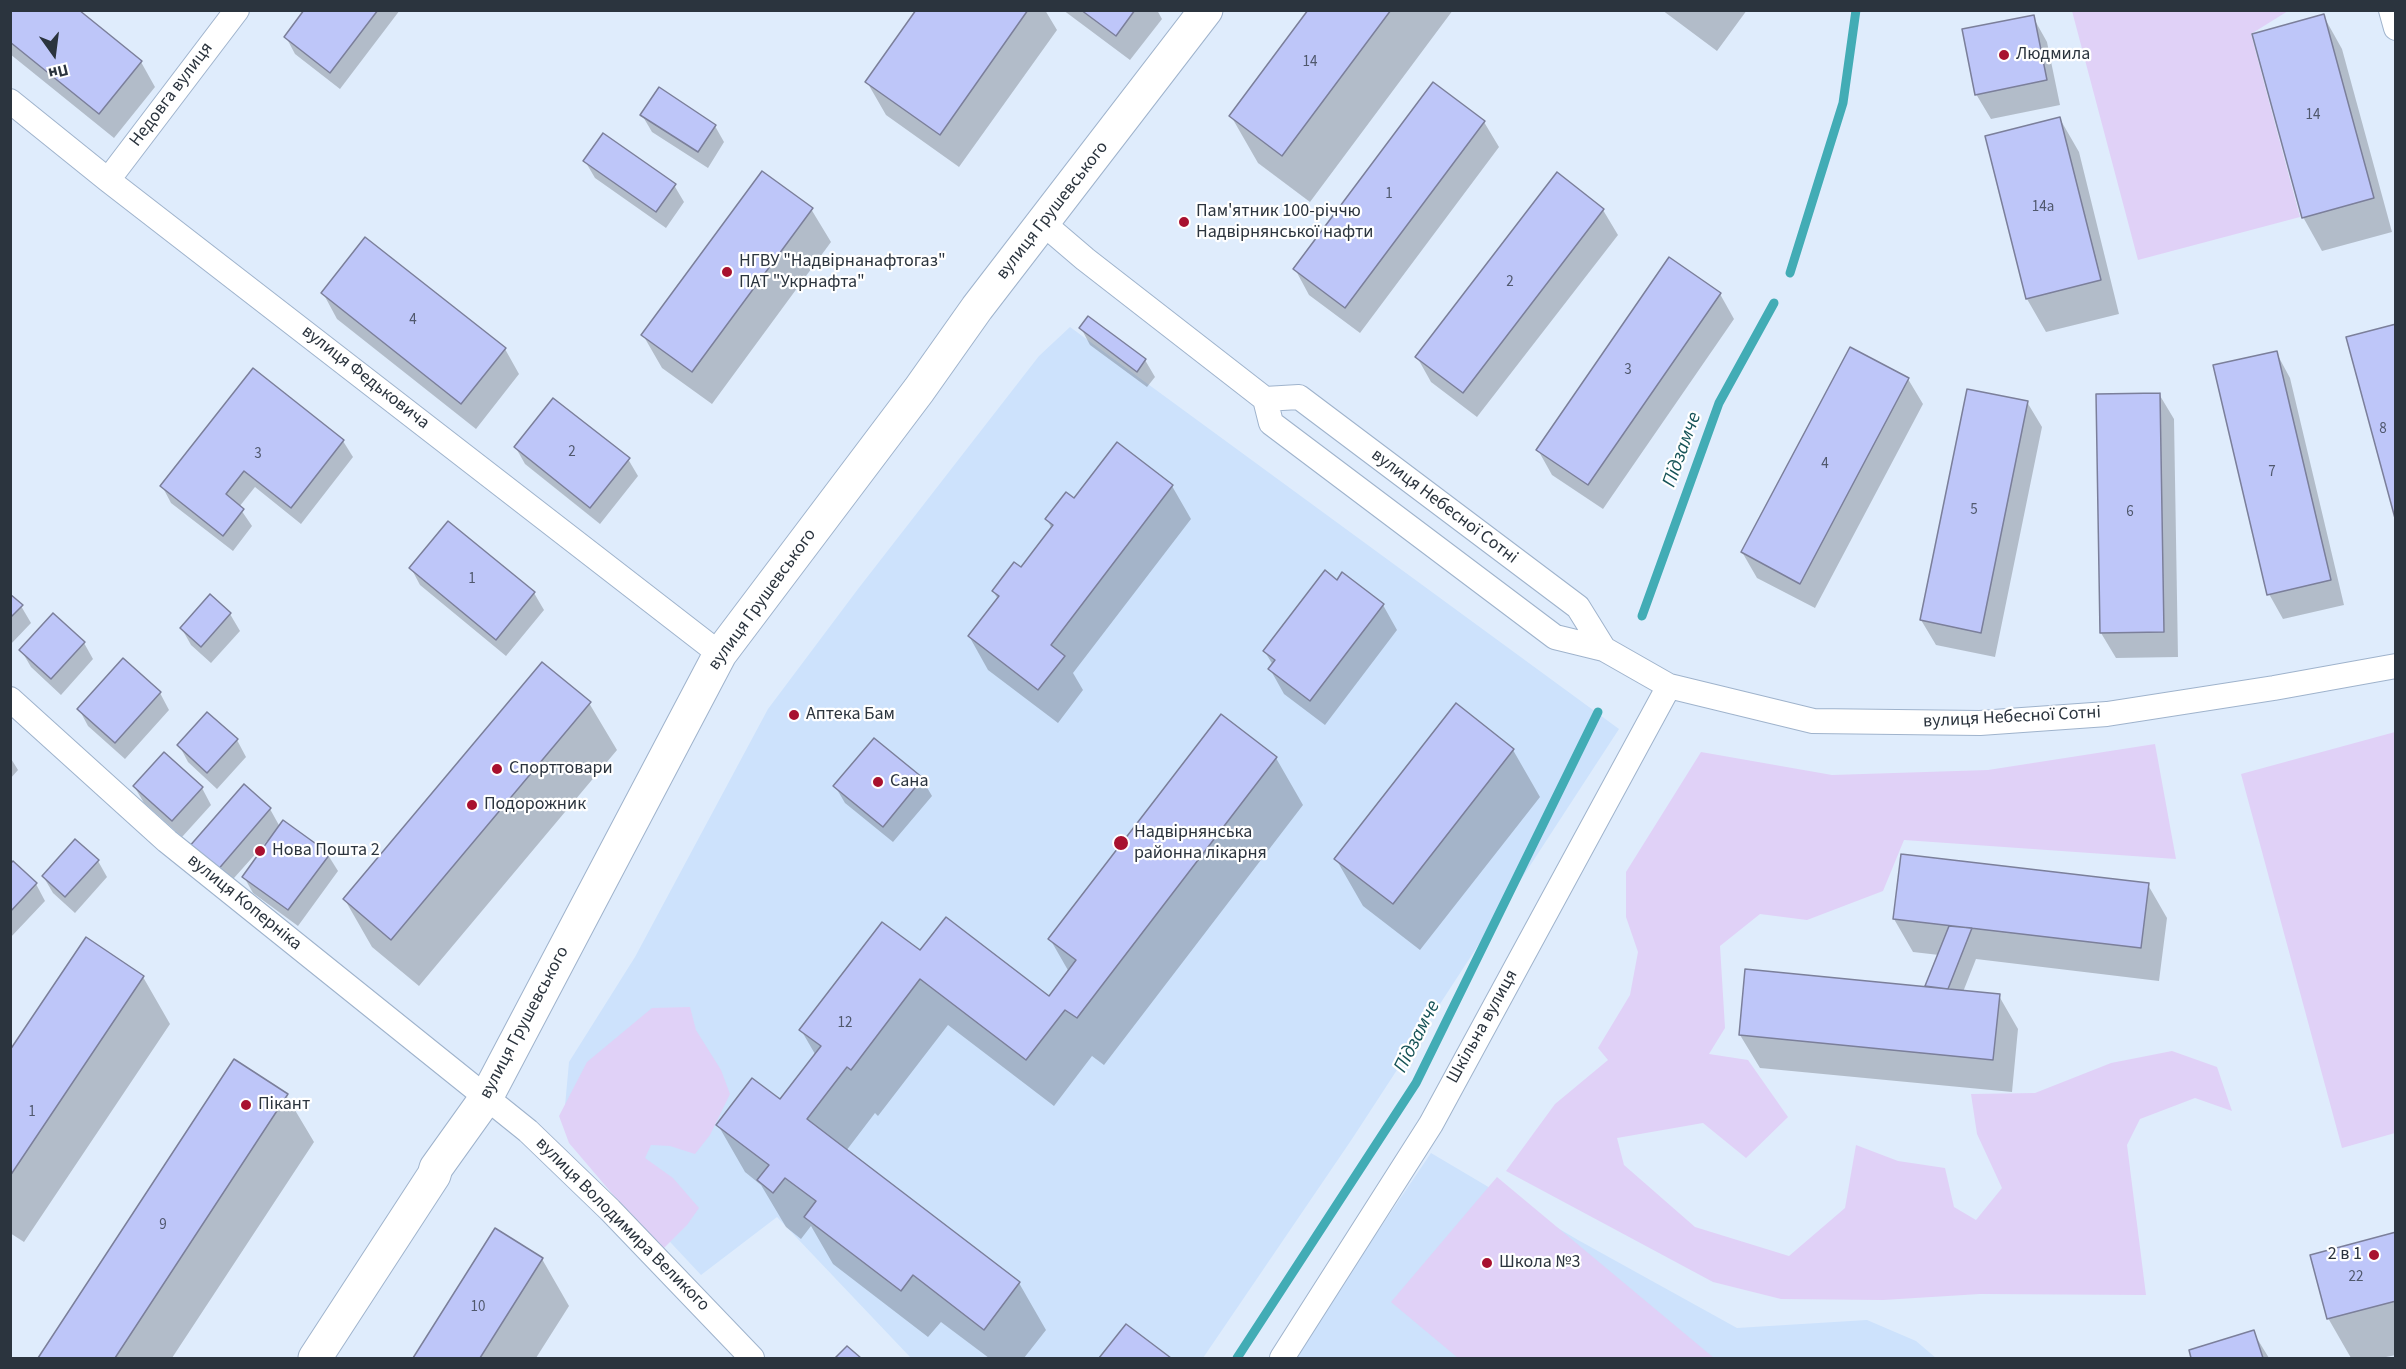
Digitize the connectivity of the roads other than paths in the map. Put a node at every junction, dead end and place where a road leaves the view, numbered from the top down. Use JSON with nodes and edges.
{"nodes":[{"id":1,"x":237,"y":10,"type":"edge"},
{"id":2,"x":1206,"y":10,"type":"edge"},
{"id":3,"x":2391,"y":10,"type":"edge"},
{"id":4,"x":2396,"y":28,"type":"edge"},
{"id":5,"x":10,"y":101,"type":"edge"},
{"id":6,"x":108,"y":180,"type":"junction"},
{"id":7,"x":1044,"y":224,"type":"junction"},
{"id":8,"x":1265,"y":399,"type":"junction"},
{"id":9,"x":1604,"y":649,"type":"junction"},
{"id":10,"x":720,"y":654,"type":"junction"},
{"id":11,"x":2396,"y":666,"type":"edge"},
{"id":12,"x":1669,"y":686,"type":"junction"},
{"id":13,"x":10,"y":699,"type":"edge"},
{"id":14,"x":486,"y":1098,"type":"junction"},
{"id":15,"x":315,"y":1359,"type":"edge"},
{"id":16,"x":752,"y":1359,"type":"edge"},
{"id":17,"x":1282,"y":1359,"type":"edge"}],
"edges":[{"from":1,"to":6,"type":"street","name":"Недовга вулиця"},
{"from":2,"to":7,"type":"street","name":"вулиця Грушевського"},
{"from":3,"to":4,"type":"street"},
{"from":5,"to":6,"type":"street","name":"вулиця Федьковича"},
{"from":6,"to":10,"type":"street","name":"вулиця Федьковича"},
{"from":7,"to":8,"type":"street"},
{"from":7,"to":10,"type":"street","name":"вулиця Грушевського"},
{"from":8,"to":9,"type":"street","name":"вулиця Небесної Сотні"},
{"from":8,"to":9,"type":"street","name":"вулиця Небесної Сотні"},
{"from":9,"to":12,"type":"street","name":"вулиця Небесної Сотні"},
{"from":10,"to":14,"type":"street","name":"вулиця Грушевського"},
{"from":11,"to":12,"type":"street","name":"вулиця Небесної Сотні"},
{"from":12,"to":17,"type":"street","name":"Шкільна вулиця"},
{"from":13,"to":14,"type":"street","name":"вулиця Коперніка"},
{"from":14,"to":15,"type":"street","name":"вулиця Грушевського"},
{"from":14,"to":16,"type":"street","name":"вулиця Володимира Великого"}]}
